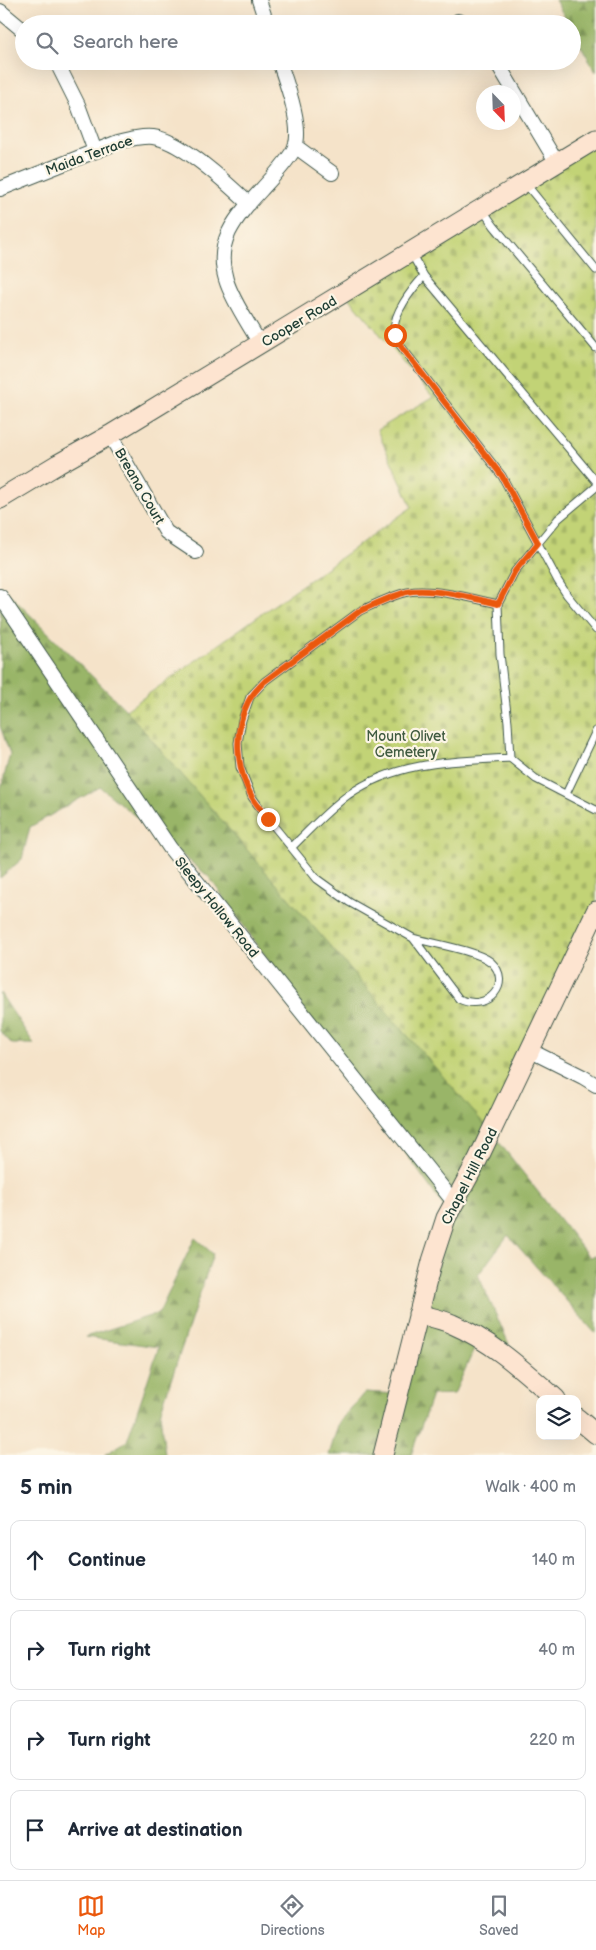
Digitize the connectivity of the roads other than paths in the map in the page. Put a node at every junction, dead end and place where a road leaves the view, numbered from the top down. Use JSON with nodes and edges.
{"nodes":[{"id":1,"x":259,"y":0,"type":"edge"},
{"id":2,"x":0,"y":12,"type":"edge"},
{"id":3,"x":264,"y":15,"type":"edge"},
{"id":4,"x":15,"y":24,"type":"edge"},
{"id":5,"x":60,"y":70,"type":"edge"},
{"id":6,"x":282,"y":70,"type":"edge"},
{"id":7,"x":501,"y":70,"type":"edge"},
{"id":8,"x":596,"y":139,"type":"edge"},
{"id":9,"x":295,"y":146,"type":"junction"},
{"id":10,"x":95,"y":151,"type":"junction"},
{"id":11,"x":557,"y":163,"type":"junction"},
{"id":12,"x":332,"y":173,"type":"dead end"},
{"id":13,"x":525,"y":183,"type":"junction"},
{"id":14,"x":0,"y":189,"type":"edge"},
{"id":15,"x":249,"y":204,"type":"junction"},
{"id":16,"x":482,"y":209,"type":"junction"},
{"id":17,"x":411,"y":252,"type":"junction"},
{"id":18,"x":596,"y":270,"type":"edge"},
{"id":19,"x":424,"y":276,"type":"junction"},
{"id":20,"x":260,"y":344,"type":"junction"},
{"id":21,"x":596,"y":348,"type":"edge"},
{"id":22,"x":110,"y":435,"type":"junction"},
{"id":23,"x":596,"y":482,"type":"edge"},
{"id":24,"x":596,"y":487,"type":"edge"},
{"id":25,"x":0,"y":499,"type":"edge"},
{"id":26,"x":538,"y":543,"type":"junction"},
{"id":27,"x":196,"y":552,"type":"dead end"},
{"id":28,"x":0,"y":596,"type":"edge"},
{"id":29,"x":498,"y":604,"type":"junction"},
{"id":30,"x":596,"y":630,"type":"edge"},
{"id":31,"x":596,"y":731,"type":"edge"},
{"id":32,"x":510,"y":758,"type":"junction"},
{"id":33,"x":566,"y":794,"type":"junction"},
{"id":34,"x":596,"y":810,"type":"edge"},
{"id":35,"x":292,"y":847,"type":"junction"},
{"id":36,"x":596,"y":910,"type":"edge"},
{"id":37,"x":413,"y":938,"type":"junction"},
{"id":38,"x":531,"y":1051,"type":"junction"},
{"id":39,"x":596,"y":1086,"type":"edge"},
{"id":40,"x":454,"y":1202,"type":"junction"},
{"id":41,"x":418,"y":1314,"type":"junction"},
{"id":42,"x":551,"y":1395,"type":"edge"},
{"id":43,"x":581,"y":1421,"type":"edge"},
{"id":44,"x":596,"y":1434,"type":"edge"},
{"id":45,"x":383,"y":1455,"type":"edge"}],
"edges":[{"from":1,"to":3,"type":"street"},
{"from":2,"to":4,"type":"street"},
{"from":5,"to":10,"type":"street"},
{"from":6,"to":9,"type":"street"},
{"from":7,"to":11,"type":"street"},
{"from":8,"to":11,"type":"street","name":"Cooper Road"},
{"from":9,"to":12,"type":"street"},
{"from":9,"to":15,"type":"street"},
{"from":10,"to":14,"type":"street","name":"Maida Terrace"},
{"from":10,"to":15,"type":"street","name":"Maida Terrace"},
{"from":11,"to":13,"type":"street","name":"Cooper Road"},
{"from":13,"to":16,"type":"street","name":"Cooper Road"},
{"from":13,"to":18,"type":"lane"},
{"from":15,"to":20,"type":"street"},
{"from":16,"to":17,"type":"street","name":"Cooper Road"},
{"from":16,"to":21,"type":"lane"},
{"from":17,"to":19,"type":"lane"},
{"from":17,"to":20,"type":"street","name":"Cooper Road"},
{"from":19,"to":23,"type":"lane"},
{"from":19,"to":26,"type":"lane"},
{"from":20,"to":22,"type":"street","name":"Cooper Road"},
{"from":22,"to":25,"type":"street","name":"Cooper Road"},
{"from":22,"to":27,"type":"street","name":"Breana Court"},
{"from":24,"to":26,"type":"lane"},
{"from":26,"to":29,"type":"lane"},
{"from":26,"to":30,"type":"lane"},
{"from":28,"to":40,"type":"street","name":"Sleepy Hollow Road"},
{"from":29,"to":32,"type":"lane"},
{"from":29,"to":35,"type":"lane"},
{"from":31,"to":33,"type":"lane"},
{"from":32,"to":33,"type":"lane"},
{"from":32,"to":35,"type":"lane"},
{"from":33,"to":34,"type":"lane"},
{"from":35,"to":37,"type":"lane"},
{"from":36,"to":38,"type":"street","name":"Chapel Hill Road"},
{"from":37,"to":37,"type":"lane"},
{"from":38,"to":39,"type":"street"},
{"from":38,"to":40,"type":"street","name":"Chapel Hill Road"},
{"from":40,"to":41,"type":"street","name":"Chapel Hill Road"},
{"from":41,"to":42,"type":"street"},
{"from":41,"to":45,"type":"street","name":"Chapel Hill Road"},
{"from":43,"to":44,"type":"street"}]}
